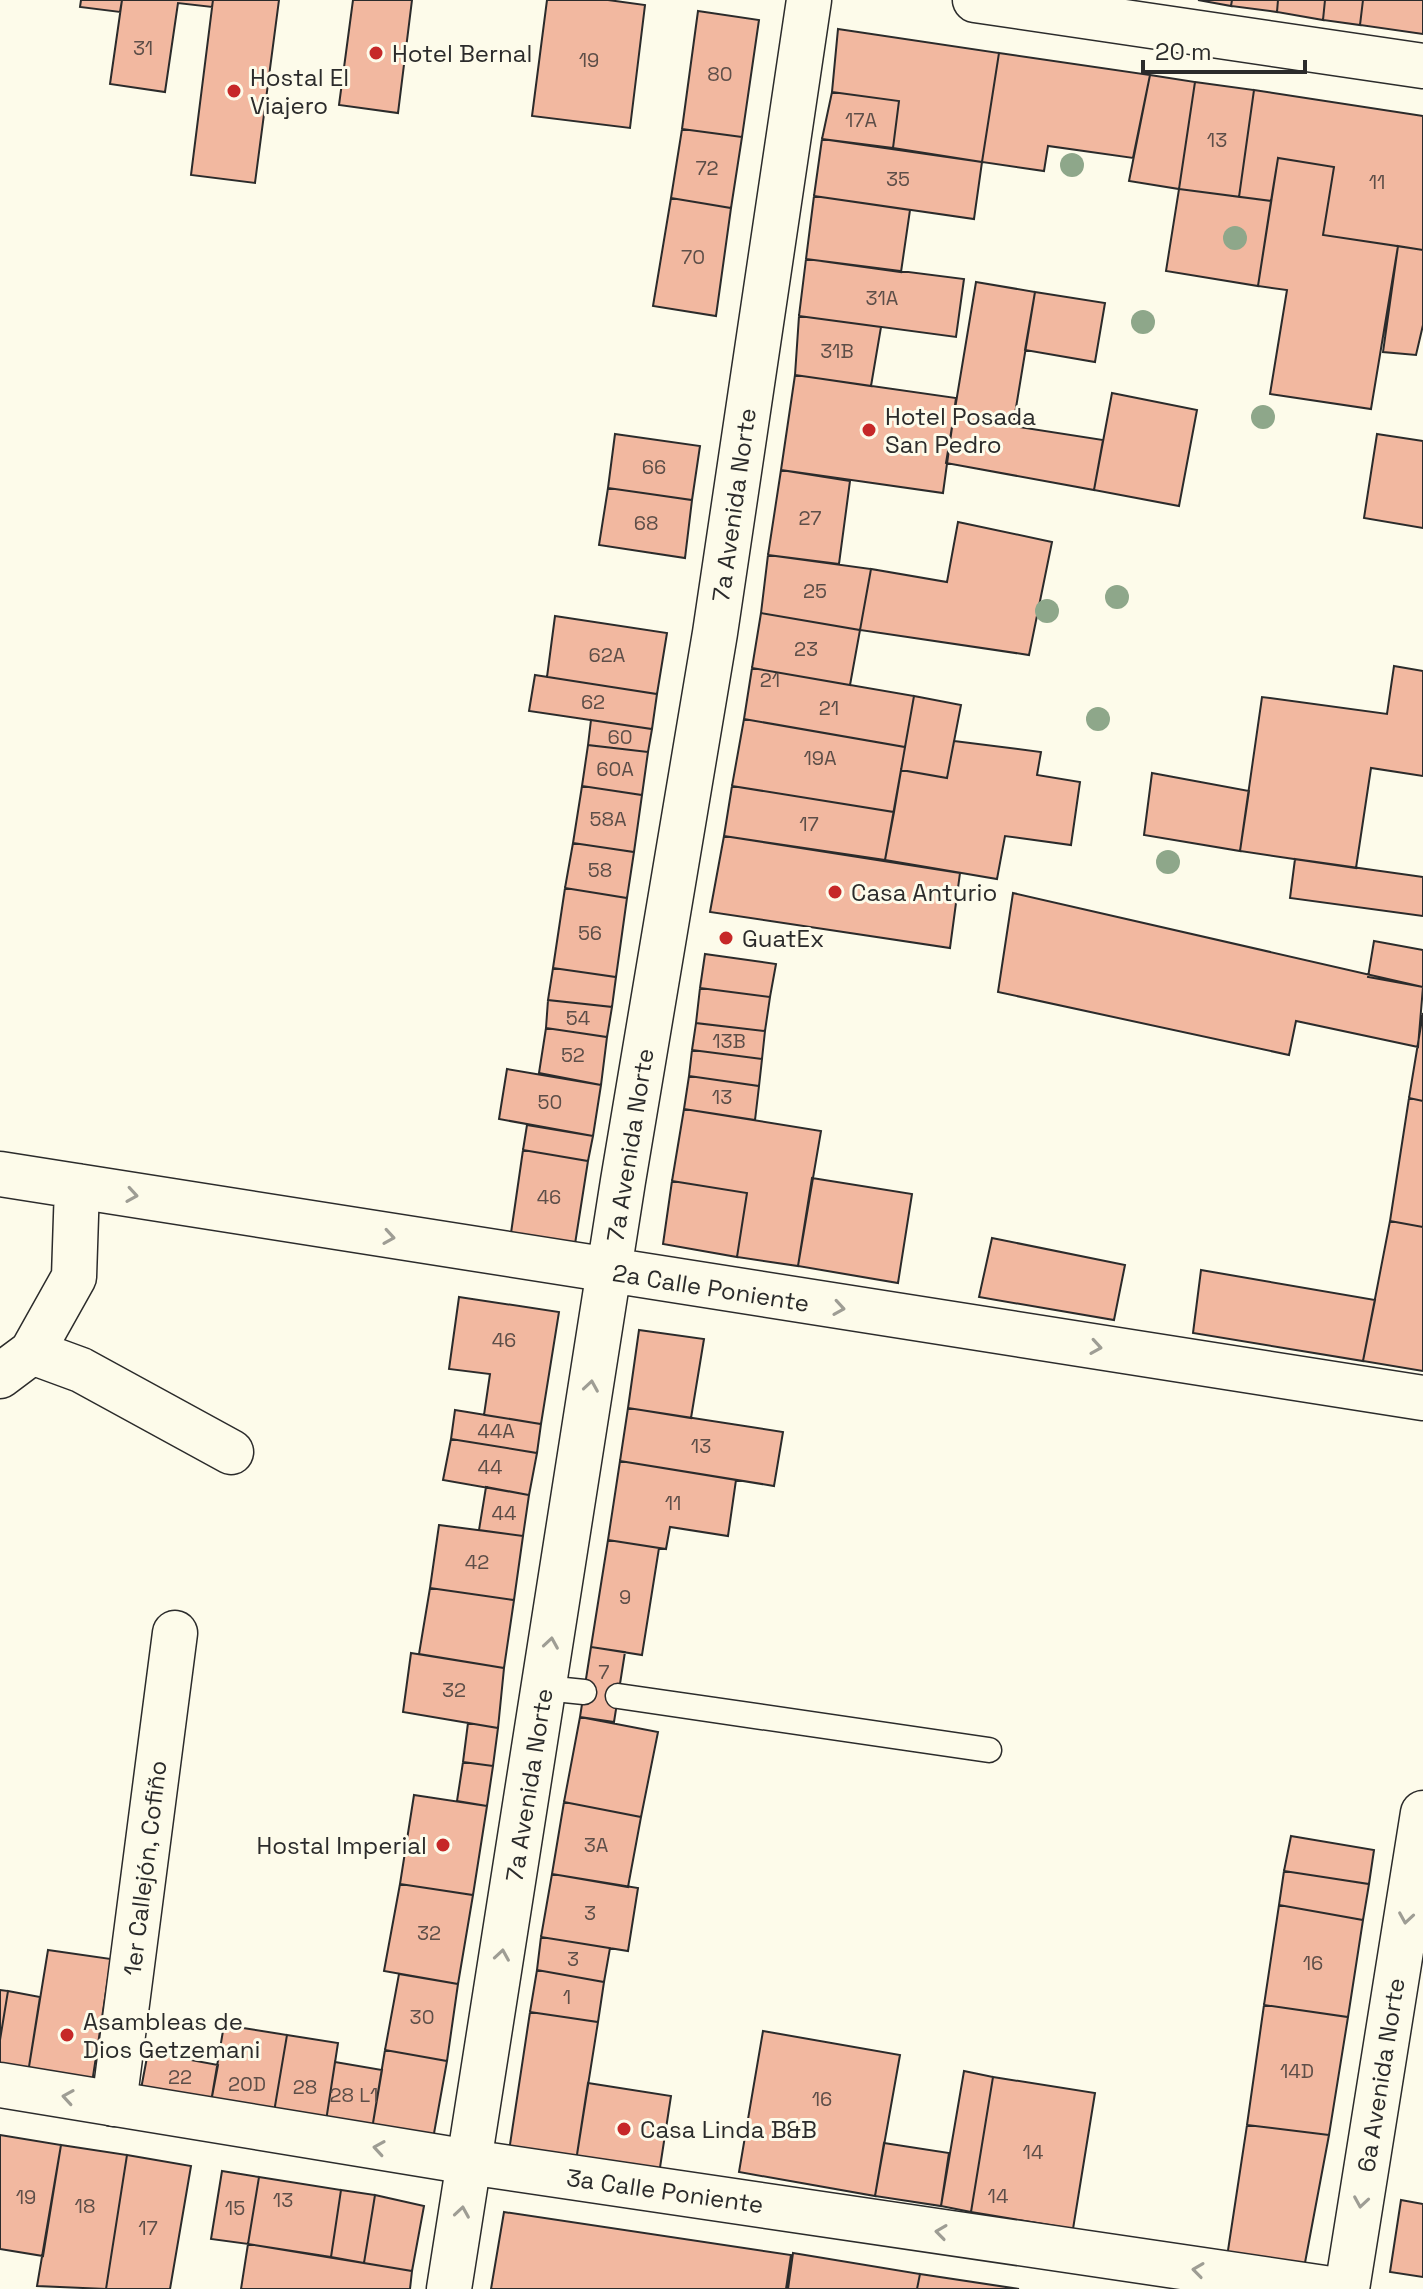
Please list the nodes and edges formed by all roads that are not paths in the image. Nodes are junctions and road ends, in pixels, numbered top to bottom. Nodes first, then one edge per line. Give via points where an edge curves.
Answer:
1 (809, 0) edge
2 (975, 0) edge
3 (1423, 66) edge
4 (0, 1174) edge
5 (77, 1186) junction
6 (609, 1272) junction
7 (16, 1364) edge
8 (1423, 1398) edge
9 (231, 1452) dead end
10 (175, 1633) dead end
11 (618, 1696) dead end
12 (989, 1750) dead end
13 (1423, 1813) edge
14 (0, 2085) edge
15 (114, 2104) junction
16 (469, 2162) junction
17 (449, 2289) edge
18 (1331, 2289) edge
19 (1347, 2289) edge

1 - 6 street, 7a Avenida Norte via 715,633
2 - 3 street
4 - 5 street, 2a Calle Poniente
5 -> 6 street, 2a Calle Poniente
5 - 7 street via 74,1277
6 -> 8 street, 2a Calle Poniente
16 -> 6 street, 7a Avenida Norte via 564,1690
7 - 9 street via 81,1370
10 - 15 street, 1er Callejón, Cofiño
11 - 12 lane
13 -> 19 street, 6a Avenida Norte
15 -> 14 street, 3a Calle Poniente
16 -> 15 street, 3a Calle Poniente
17 -> 16 street, 7a Avenida Norte
18 -> 16 street, 3a Calle Poniente

